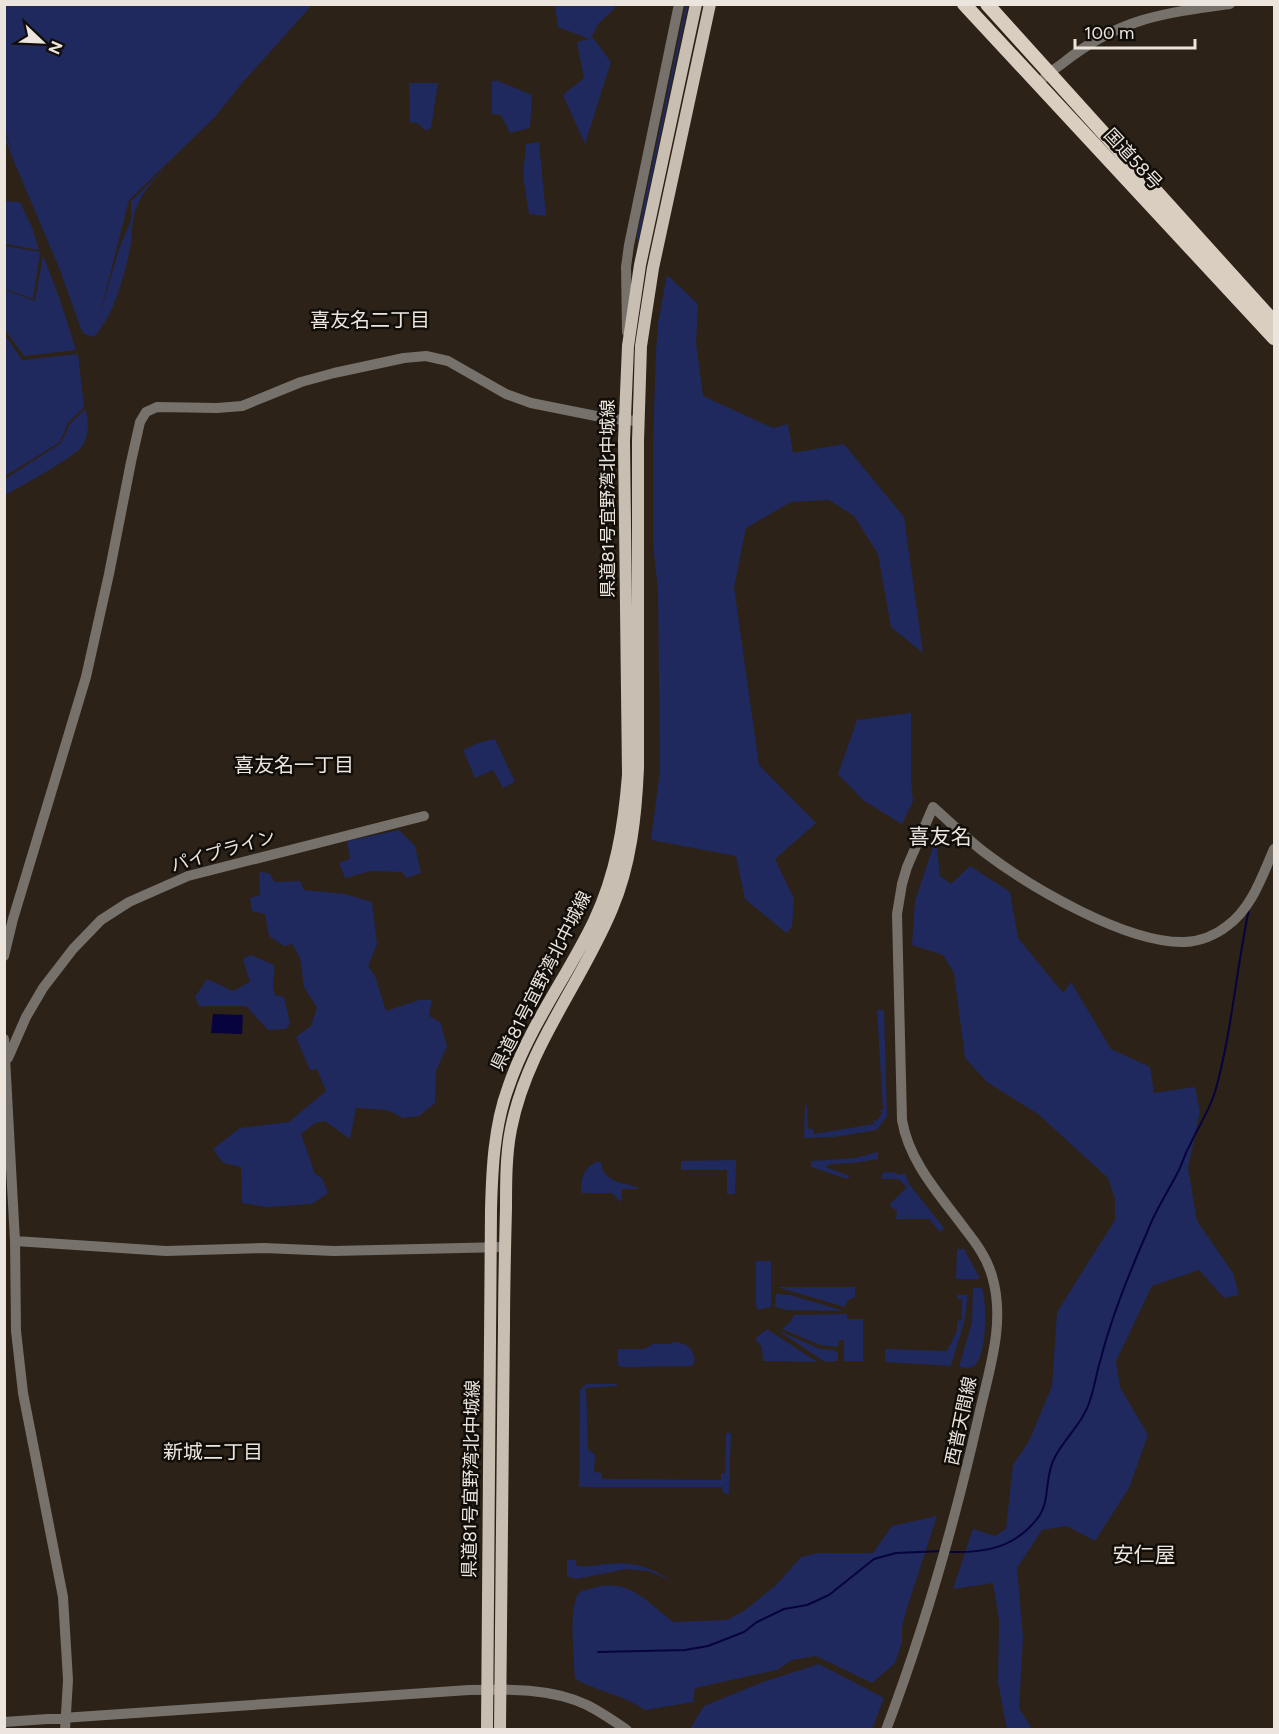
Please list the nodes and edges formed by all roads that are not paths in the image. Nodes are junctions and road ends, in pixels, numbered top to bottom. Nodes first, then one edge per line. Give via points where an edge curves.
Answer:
1 (679, 4) edge
2 (696, 4) edge
3 (710, 4) edge
4 (964, 4) edge
5 (987, 4) edge
6 (1230, 4) edge
7 (1050, 72) junction
8 (1038, 83) junction
9 (629, 245) junction
10 (639, 265) junction
11 (653, 268) junction
12 (1275, 322) edge
13 (1275, 338) edge
14 (628, 346) junction
15 (632, 421) junction
16 (424, 816) dead end
17 (1275, 849) edge
18 (4, 956) edge
19 (4, 1039) edge
20 (6, 1063) edge
21 (15, 1241) junction
22 (491, 1246) junction
23 (505, 1246) junction
24 (488, 1689) junction
25 (501, 1689) junction
26 (4, 1722) edge
27 (66, 1724) edge
28 (487, 1730) edge
29 (501, 1730) edge
30 (627, 1730) edge
31 (886, 1730) edge

1 - 9 street
2 - 10 main road, 県道81号宜野湾北中城線
3 - 11 main road, 県道81号宜野湾北中城線
4 - 8 highway, 国道58号
5 - 7 highway, 国道58号
6 - 7 street via 1161,14 1127,24 1094,40
7 - 8 street
7 - 12 highway, 国道58号
8 - 13 highway, 国道58号
9 - 10 street via 631,257
9 - 14 street via 625,305
10 - 11 street
10 - 14 main road, 県道81号宜野湾北中城線
11 - 15 main road, 県道81号宜野湾北中城線
14 - 15 main road, 県道81号宜野湾北中城線
15 - 18 street via 531,403 506,394 448,361 426,356 334,373 242,406 157,407 146,412 130,462 86,676
15 - 22 main road, 県道81号宜野湾北中城線 via 625,582 626,810 609,884 593,922 537,1023 507,1089 493,1171
15 - 23 main road, 県道81号宜野湾北中城線 via 638,768 632,837 613,907 538,1046 518,1099 510,1132
16 - 20 street, パイプライン via 189,876 129,902 101,920 43,988
17 - 31 street, 西普天間線 via 1237,918 1215,934 1178,942 1116,927 1080,911 1000,863 933,807 907,867 897,914 904,1134 924,1173 982,1252 997,1301 997,1326 955,1520
19 - 20 street
20 - 21 street
21 - 22 street via 166,1251
21 - 27 street via 21,1377 63,1597 68,1680
22 - 23 street
22 - 24 main road, 県道81号宜野湾北中城線
23 - 25 main road, 県道81号宜野湾北中城線
24 - 25 street
24 - 27 street
24 - 28 main road, 県道81号宜野湾北中城線
25 - 29 main road, 県道81号宜野湾北中城線
25 - 30 street via 576,1701
26 - 27 street

